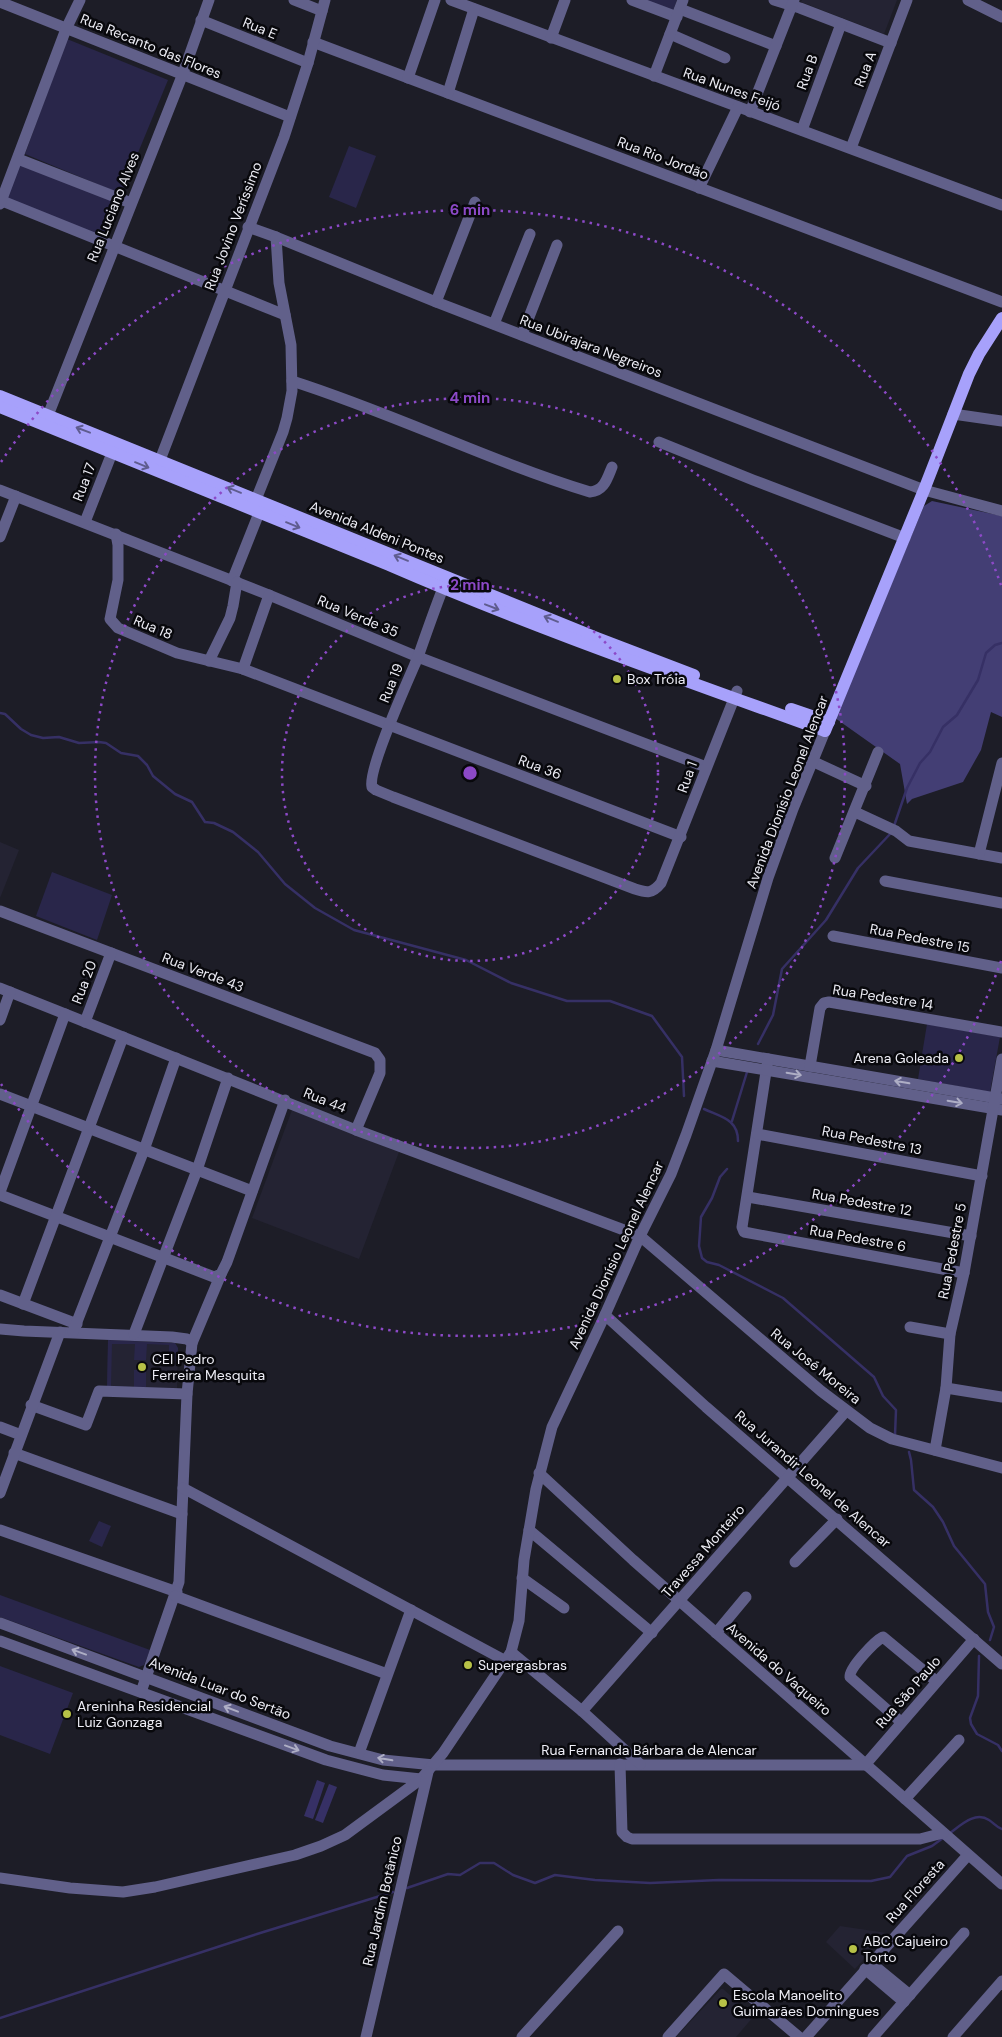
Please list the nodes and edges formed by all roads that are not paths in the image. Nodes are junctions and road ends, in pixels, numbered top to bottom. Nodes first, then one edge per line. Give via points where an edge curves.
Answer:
1 (80, 0) edge
2 (209, 0) edge
3 (294, 0) edge
4 (435, 0) edge
5 (453, 0) edge
6 (565, 0) edge
7 (635, 0) edge
8 (774, 0) edge
9 (907, 0) edge
10 (968, 0) edge
11 (0, 2) edge
12 (793, 3) edge
13 (324, 5) edge
14 (474, 9) junction
15 (680, 9) edge
16 (1002, 16) edge
17 (201, 20) junction
18 (841, 24) junction
19 (66, 29) junction
20 (670, 34) junction
21 (551, 38) junction
22 (313, 42) junction
23 (890, 43) junction
24 (776, 46) junction
25 (725, 58) dead end
26 (308, 63) junction
27 (182, 76) junction
28 (654, 76) junction
29 (408, 78) junction
30 (448, 93) junction
31 (738, 108) junction
32 (750, 112) junction
33 (290, 117) junction
34 (802, 130) junction
35 (850, 148) junction
36 (18, 158) junction
37 (699, 188) junction
38 (0, 202) edge
39 (476, 202) dead end
40 (131, 203) junction
41 (1002, 205) edge
42 (248, 227) junction
43 (530, 234) dead end
44 (276, 237) junction
45 (557, 245) dead end
46 (114, 246) junction
47 (224, 292) junction
48 (436, 302) junction
49 (1002, 302) edge
50 (285, 314) junction
51 (1001, 321) edge
52 (494, 324) junction
53 (522, 335) junction
54 (292, 381) junction
55 (0, 396) edge
56 (0, 407) edge
57 (953, 414) junction
58 (46, 421) junction
59 (1002, 421) edge
60 (659, 442) dead end
61 (112, 453) junction
62 (160, 460) junction
63 (612, 467) dead end
64 (0, 490) edge
65 (924, 490) junction
66 (16, 496) junction
67 (258, 505) junction
68 (1002, 511) edge
69 (85, 522) junction
70 (116, 534) junction
71 (0, 537) edge
72 (905, 538) junction
73 (234, 582) junction
74 (443, 588) junction
75 (269, 595) junction
76 (418, 657) junction
77 (210, 661) junction
78 (244, 669) junction
79 (736, 694) junction
80 (389, 726) junction
81 (827, 726) junction
82 (878, 752) dead end
83 (814, 762) junction
84 (1002, 763) edge
85 (706, 767) junction
86 (866, 786) junction
87 (855, 812) junction
88 (681, 837) junction
89 (980, 854) junction
90 (835, 858) dead end
91 (1002, 858) edge
92 (666, 874) joint
93 (884, 881) dead end
94 (1002, 903) edge
95 (0, 910) edge
96 (833, 936) dead end
97 (111, 953) junction
98 (1002, 968) edge
99 (5, 990) edge
100 (65, 1014) junction
101 (0, 1020) edge
102 (85, 1022) junction
103 (1002, 1032) edge
104 (123, 1037) junction
105 (714, 1055) junction
106 (176, 1058) junction
107 (1002, 1060) edge
108 (768, 1064) junction
109 (810, 1066) junction
110 (228, 1078) junction
111 (0, 1094) edge
112 (285, 1100) junction
113 (998, 1104) edge
114 (32, 1106) junction
115 (89, 1128) junction
116 (356, 1130) junction
117 (757, 1134) junction
118 (144, 1150) junction
119 (197, 1170) junction
120 (982, 1176) junction
121 (252, 1191) junction
122 (0, 1194) edge
123 (748, 1197) junction
124 (56, 1217) junction
125 (640, 1236) junction
126 (971, 1236) junction
127 (110, 1237) junction
128 (163, 1258) junction
129 (964, 1273) junction
130 (220, 1274) junction
131 (0, 1295) edge
132 (23, 1304) junction
133 (605, 1315) junction
134 (910, 1327) dead end
135 (75, 1328) junction
136 (0, 1329) edge
137 (60, 1332) junction
138 (134, 1334) junction
139 (950, 1334) junction
140 (192, 1343) junction
141 (946, 1388) junction
142 (187, 1394) junction
143 (1002, 1397) edge
144 (31, 1405) junction
145 (846, 1410) junction
146 (0, 1427) edge
147 (20, 1435) junction
148 (935, 1450) junction
149 (14, 1453) junction
150 (1002, 1468) edge
151 (539, 1473) junction
152 (788, 1477) junction
153 (183, 1488) junction
154 (0, 1493) edge
155 (182, 1514) junction
156 (837, 1519) junction
157 (0, 1530) edge
158 (529, 1530) junction
159 (796, 1562) dead end
160 (522, 1578) junction
161 (176, 1594) junction
162 (746, 1597) dead end
163 (679, 1600) junction
164 (564, 1608) dead end
165 (411, 1610) junction
166 (0, 1623) edge
167 (652, 1633) junction
168 (716, 1633) junction
169 (974, 1639) junction
170 (0, 1641) edge
171 (508, 1656) junction
172 (1002, 1664) edge
173 (387, 1674) junction
174 (146, 1677) junction
175 (936, 1681) junction
176 (141, 1692) junction
177 (582, 1711) junction
178 (901, 1722) junction
179 (959, 1740) dead end
180 (359, 1753) junction
181 (620, 1764) junction
182 (640, 1764) junction
183 (865, 1764) junction
184 (427, 1772) junction
185 (905, 1799) junction
186 (946, 1835) junction
187 (968, 1855) junction
188 (0, 1878) edge
189 (1002, 1884) edge
190 (618, 1931) dead end
191 (964, 1933) dead end
192 (868, 1966) junction
193 (1002, 1982) edge
194 (907, 1999) junction
195 (366, 2037) edge
196 (522, 2037) edge
197 (668, 2037) edge
198 (799, 2037) edge
199 (806, 2037) edge
200 (873, 2037) edge
201 (953, 2037) edge

1 - 19 street
2 - 17 street, Rua Luciano Alves
3 - 13 street
4 - 29 street
5 - 14 street, Rua Nunes Feijó
6 - 21 street
7 - 15 street
8 - 12 street
9 - 23 street, Rua A
10 - 16 street
11 - 19 street, Rua Recanto das Flores
12 - 18 street
12 - 24 street
13 - 22 street, Rua Jovino Veríssimo
14 - 21 street, Rua Nunes Feijó
14 - 30 street
15 - 20 street
15 - 24 street
17 - 26 street, Rua E
17 - 27 street, Rua Luciano Alves
18 - 23 street
18 - 34 street, Rua B
19 - 27 street, Rua Recanto das Flores
19 - 36 street
20 - 25 street
20 - 28 street
21 - 28 street, Rua Nunes Feijó
22 - 26 street, Rua Jovino Veríssimo
22 - 29 street, Rua Rio Jordão
23 - 35 street, Rua A
24 - 32 street
26 - 33 street, Rua Jovino Veríssimo
27 - 33 street, Rua Recanto das Flores
27 - 40 street, Rua Luciano Alves
28 - 31 street, Rua Nunes Feijó
29 - 30 street, Rua Rio Jordão
30 - 37 street, Rua Rio Jordão
31 - 32 street, Rua Nunes Feijó
31 - 37 street
32 - 34 street, Rua Nunes Feijó
33 - 42 street, Rua Jovino Veríssimo
34 - 35 street, Rua Nunes Feijó
35 - 41 street, Rua Nunes Feijó
36 - 38 street
36 - 40 street
37 - 49 street, Rua Rio Jordão
38 - 46 street
39 - 48 street
40 - 46 street, Rua Luciano Alves
42 - 44 street, Rua Ubirajara Negreiros
42 - 47 street, Rua Jovino Veríssimo
43 - 52 street
44 - 48 street, Rua Ubirajara Negreiros
44 - 50 street via 276,262
45 - 53 street
46 - 47 street
46 - 58 street, Rua Luciano Alves
47 - 50 street
47 - 62 street, Rua Jovino Veríssimo
48 - 52 street, Rua Ubirajara Negreiros
50 - 54 street via 291,345
51 - 57 main road, Avenida Dionísio Leonel Alencar via 973,365
52 - 53 street, Rua Ubirajara Negreiros
53 - 65 street, Rua Ubirajara Negreiros
54 - 63 street via 590,492 604,486
54 - 67 street via 287,418
55 - 58 main road, Avenida Aldeni Pontes
56 - 58 main road, Avenida Aldeni Pontes
57 - 59 street
57 - 65 main road, Avenida Dionísio Leonel Alencar
58 - 61 main road, Avenida Aldeni Pontes
62 -> 58 main road, Avenida Aldeni Pontes
60 - 72 street
61 -> 67 main road, Avenida Aldeni Pontes
61 - 69 street, Rua 17
67 -> 62 main road, Avenida Aldeni Pontes
64 - 66 street, Rua Verde 35
65 - 68 street, Rua Ubirajara Negreiros
65 - 72 main road, Avenida Dionísio Leonel Alencar
66 - 69 street, Rua Verde 35
66 - 71 street
67 - 73 street
67 -> 74 main road, Avenida Aldeni Pontes
79 -> 67 main road, Avenida Aldeni Pontes
69 - 70 street, Rua Verde 35
70 - 73 street, Rua Verde 35
70 - 77 street, Rua 18 via 118,580 110,615 112,623 177,653
72 - 81 main road, Avenida Dionísio Leonel Alencar
73 - 75 street, Rua Verde 35
73 - 77 street via 233,606
74 - 76 street, Rua 19
74 -> 79 main road, Avenida Aldeni Pontes via 593,647
75 - 76 street, Rua Verde 35
75 - 78 street
76 - 80 street, Rua 19
76 - 85 street, Rua Verde 35
77 - 78 street, Rua 18
78 - 80 street, Rua 18
79 - 81 main road, Avenida Aldeni Pontes
79 - 85 street, Rua 1
80 - 88 street, Rua 36
80 - 92 street, Rua 19 via 371,777 372,787 376,790 648,893 657,888
81 - 83 street, Avenida Dionísio Leonel Alencar
82 - 86 street
83 - 86 street
83 - 105 street, Avenida Dionísio Leonel Alencar via 768,878
84 - 89 street
85 - 88 street, Rua 1
86 - 87 street
87 - 89 street via 909,841
87 - 90 street
88 - 92 street, Rua 1
89 - 91 street
93 - 94 street
95 - 97 street, Rua Verde 43
96 - 98 street, Rua Pedestre 15
97 - 102 street, Rua 20
97 - 116 street, Rua Verde 43 via 377,1055 380,1073
99 - 100 street, Rua 44
99 - 101 street
100 - 102 street, Rua 44
100 - 114 street
102 - 104 street, Rua 44
103 - 109 street, Rua Pedestre 14 via 829,1002 820,1008
104 - 106 street, Rua 44
104 - 115 street
105 - 108 street
105 - 125 street, Avenida Dionísio Leonel Alencar via 674,1166
106 - 110 street, Rua 44
106 - 118 street
107 - 113 street, Rua Pedestre 5
108 - 109 street
108 -> 113 street
108 - 117 street
113 -> 109 street
110 - 112 street, Rua 44
110 - 119 street
111 - 114 street
112 - 116 street, Rua 44
112 - 121 street
113 - 120 street, Rua Pedestre 5
114 - 115 street
114 - 122 street
115 - 118 street
115 - 124 street
116 - 125 street, Rua 44
117 - 120 street, Rua Pedestre 13
117 - 123 street
118 - 119 street
118 - 127 street
119 - 121 street
119 - 128 street
120 - 126 street, Rua Pedestre 5
121 - 130 street
122 - 124 street
123 - 126 street, Rua Pedestre 12
123 - 129 street, Rua Pedestre 6 via 742,1227 746,1233
124 - 127 street
124 - 132 street
125 - 133 street, Avenida Dionísio Leonel Alencar
125 - 145 street, Rua José Moreira via 785,1362
126 - 129 street, Rua Pedestre 5
127 - 128 street
127 - 135 street
128 - 130 street via 214,1276
128 - 138 street
129 - 139 street, Rua Pedestre 5
130 - 140 street
131 - 132 street
132 - 135 street
133 - 151 street, Avenida Dionísio Leonel Alencar via 552,1427
133 - 152 street, Rua Jurandir Leonel de Alencar
134 - 139 street
135 - 137 street
135 - 138 street
136 - 137 street
137 - 144 street
138 - 140 street via 183,1338
139 - 141 street, Rua Pedestre 5
140 - 142 street
141 - 143 street
141 - 148 street, Rua Pedestre 5
142 - 144 street via 99,1391 86,1424
142 - 153 street
144 - 147 street
145 - 148 street, Rua José Moreira via 878,1433
145 - 152 street, Travessa Monteiro
146 - 147 street
147 - 149 street
148 - 150 street, Rua José Moreira
149 - 154 street
149 - 155 street
151 - 158 street, Avenida Dionísio Leonel Alencar
151 - 163 street, Avenida do Vaqueiro
152 - 156 street, Rua Jurandir Leonel de Alencar
152 - 163 street, Travessa Monteiro
153 - 155 street
153 - 165 street
155 - 161 street
156 - 159 street
156 - 169 street, Rua Jurandir Leonel de Alencar
157 - 161 street
158 - 160 street, Avenida Dionísio Leonel Alencar
158 - 167 street
160 - 164 street
160 - 171 street, Avenida Dionísio Leonel Alencar via 519,1621
161 - 173 street
161 - 174 street
162 - 168 street
163 - 167 street, Travessa Monteiro
163 - 168 street, Avenida do Vaqueiro
165 - 171 street
165 - 173 street
174 -> 166 street, Avenida Luar do Sertão
167 - 177 street, Travessa Monteiro
168 - 183 street, Avenida do Vaqueiro
169 - 172 street, Rua Jurandir Leonel de Alencar
169 - 175 street, Rua São Paulo
170 - 176 street
171 - 177 street
171 - 184 street, Avenida Dionísio Leonel Alencar
173 - 180 street
174 - 176 street
180 -> 174 street, Avenida Luar do Sertão via 330,1746
175 - 178 street, Rua São Paulo
175 - 178 street via 884,1637 850,1671 850,1677
176 -> 184 street via 326,1760 383,1775
177 - 182 street
178 - 183 street, Rua São Paulo
179 - 185 street
184 -> 180 street, Avenida Luar do Sertão
181 - 182 street, Rua Fernanda Bárbara de Alencar
181 - 184 street, Rua Fernanda Bárbara de Alencar
181 - 186 street via 622,1832 632,1839 920,1840
182 - 183 street, Rua Fernanda Bárbara de Alencar
183 - 185 street, Avenida do Vaqueiro
184 - 188 street, Avenida Dionísio Leonel Alencar via 344,1834 295,1855 123,1892
184 - 195 street, Rua Jardim Botânico
185 - 186 street, Avenida do Vaqueiro
186 - 187 street, Avenida do Vaqueiro
187 - 189 street, Avenida do Vaqueiro
187 - 192 street, Rua Floresta
190 - 196 street
191 - 194 street
192 - 194 street
192 - 199 street, Rua Floresta
193 - 201 street
194 - 200 street
197 - 198 street via 724,1974

